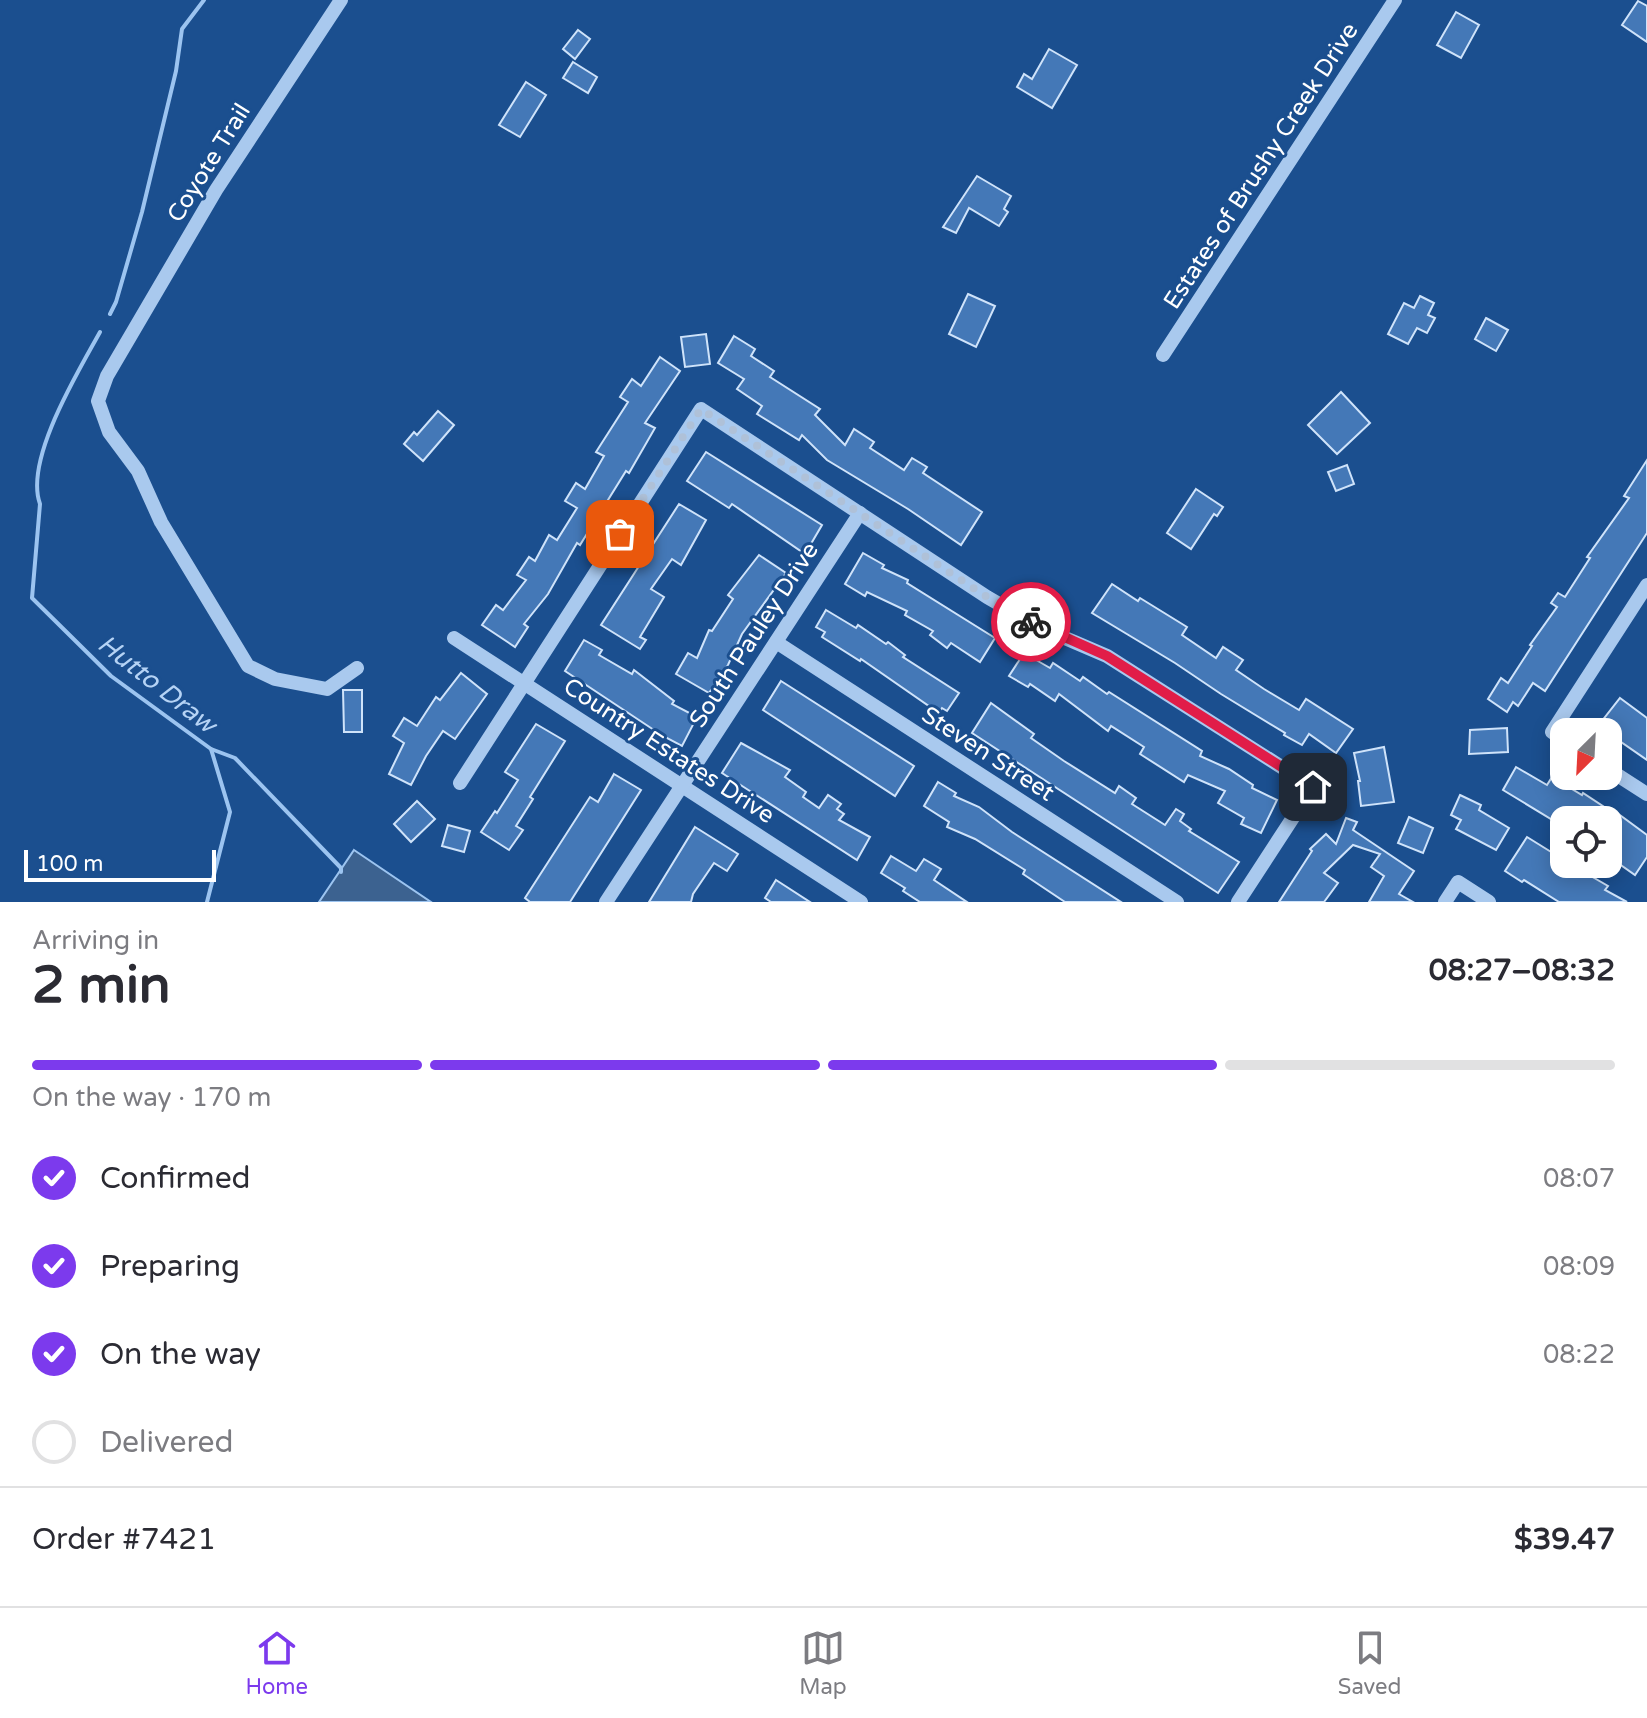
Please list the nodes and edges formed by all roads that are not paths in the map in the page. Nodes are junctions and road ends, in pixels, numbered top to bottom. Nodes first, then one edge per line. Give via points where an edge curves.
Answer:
1 (341, 0) edge
2 (1395, 0) edge
3 (1163, 355) dead end
4 (860, 513) junction
5 (1646, 589) edge
6 (454, 638) dead end
7 (776, 642) junction
8 (357, 668) dead end
9 (524, 683) junction
10 (1569, 718) edge
11 (1622, 778) edge
12 (460, 783) dead end
13 (681, 785) junction
14 (1647, 794) edge
15 (839, 896) edge
16 (606, 902) edge
17 (861, 902) edge
18 (1177, 902) edge
19 (1238, 902) edge
20 (1445, 902) edge
21 (1489, 902) edge

1 - 8 street, Coyote Trail via 216,190 107,376 98,401 109,432 138,471 161,522 248,666 275,679 327,689
2 - 3 street, Estates of Brushy Creek Drive
4 - 7 street, South Pauley Drive
4 - 9 street via 701,409
4 - 19 street via 1014,614 1107,656 1313,787
5 - 10 street
6 - 9 street, Country Estates Drive
7 - 13 street, South Pauley Drive
7 - 18 street, Steven Street
9 - 12 street
9 - 13 street, Country Estates Drive
11 - 14 street
13 - 15 street, Country Estates Drive
13 - 16 street, South Pauley Drive
15 - 17 street, Country Estates Drive
20 - 21 street via 1458,882

